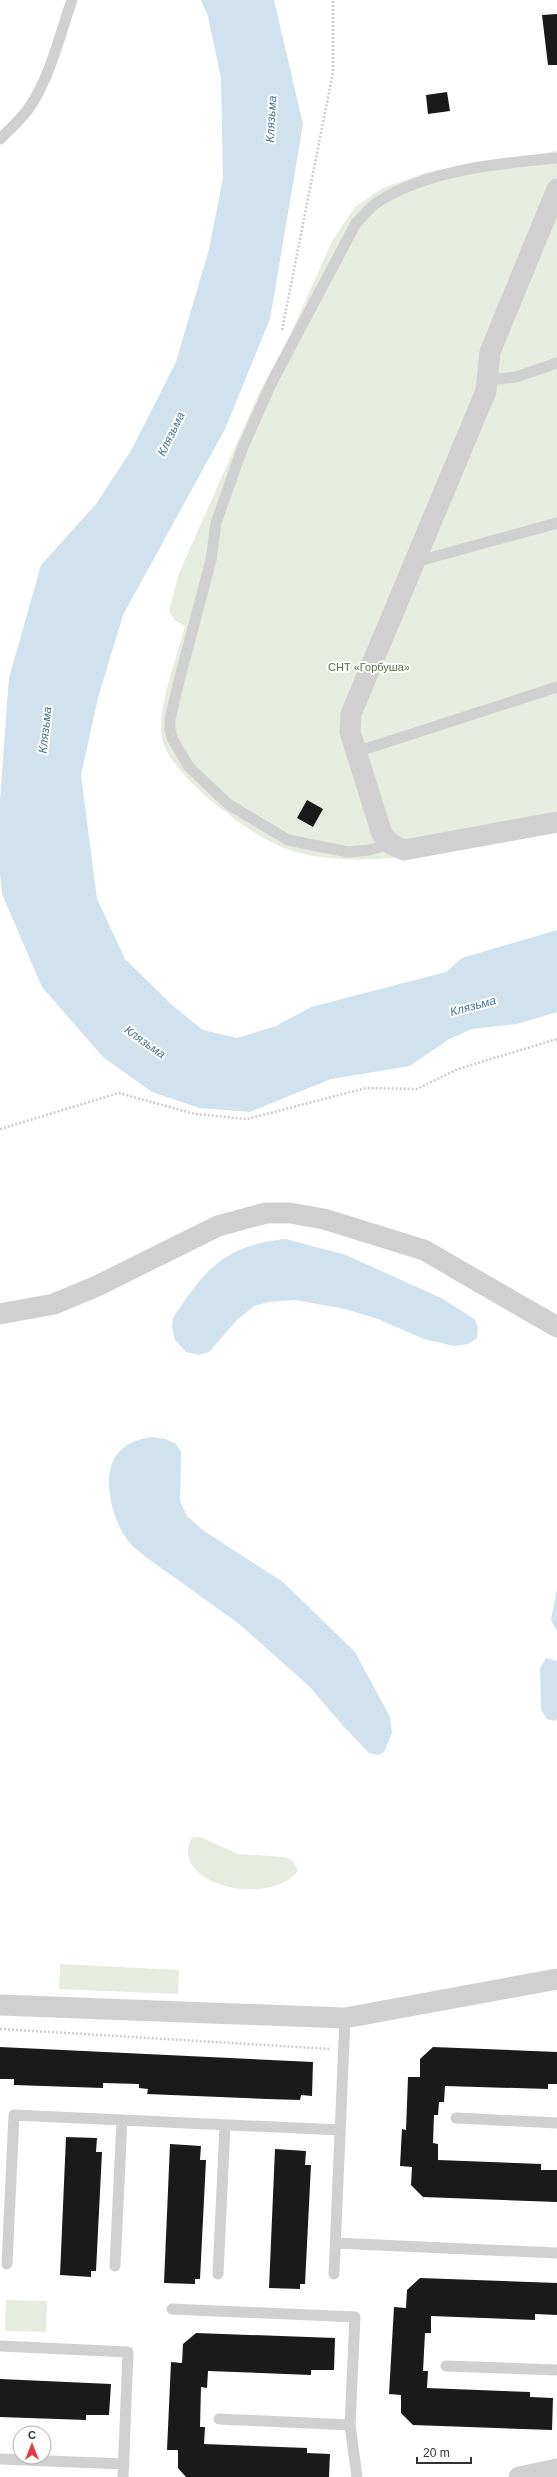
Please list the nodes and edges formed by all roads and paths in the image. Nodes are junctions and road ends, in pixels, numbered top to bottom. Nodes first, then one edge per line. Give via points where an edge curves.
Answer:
1 (72, 0) edge
2 (333, 0) edge
3 (0, 139) edge
4 (557, 158) edge
5 (557, 189) edge
6 (281, 336) dead end
7 (557, 363) edge
8 (488, 380) junction
9 (557, 523) edge
10 (415, 562) junction
11 (557, 687) edge
12 (356, 752) junction
13 (557, 822) edge
14 (391, 844) junction
15 (557, 1039) edge
16 (0, 1129) edge
17 (0, 1314) edge
18 (557, 1327) edge
19 (557, 1979) edge
20 (0, 2005) edge
21 (345, 2018) junction
22 (0, 2029) edge
23 (344, 2050) junction
24 (456, 2118) dead end
25 (122, 2120) junction
26 (557, 2123) edge
27 (225, 2125) junction
28 (340, 2130) junction
29 (335, 2243) junction
30 (557, 2253) edge
31 (8, 2264) dead end
32 (115, 2266) dead end
33 (218, 2274) dead end
34 (334, 2274) dead end
35 (172, 2309) dead end
36 (0, 2346) edge
37 (446, 2366) dead end
38 (557, 2370) edge
39 (219, 2419) dead end
40 (350, 2425) junction
41 (0, 2459) edge
42 (124, 2464) junction
43 (557, 2469) edge
44 (123, 2477) edge
45 (357, 2477) edge
46 (519, 2477) edge

1 - 3 lane via 45,77 32,105
2 - 6 path via 334,72
4 - 14 lane via 451,173 404,188 376,203 356,223 272,382 242,449 216,523 201,603 170,719 173,740 189,767 228,804 288,840 348,852
5 - 8 street via 490,352
7 - 8 lane via 516,376
8 - 10 street via 486,391
9 - 10 lane
10 - 12 street via 351,714 350,732
11 - 12 lane
12 - 14 street via 382,834
13 - 14 street via 404,850
15 - 16 path via 458,1069 417,1089 366,1088 247,1119 195,1114 119,1093
17 - 18 street via 54,1304 97,1286 218,1226 266,1214 290,1214 324,1219 424,1250
19 - 21 street
20 - 21 street
21 - 23 lane
22 - 23 path
23 - 28 lane
24 - 26 lane
25 - 27 lane
25 - 31 lane via 14,2115
25 - 32 lane
27 - 28 lane
27 - 33 lane
28 - 29 lane
29 - 30 lane
29 - 34 lane
35 - 40 lane via 355,2317
36 - 42 lane via 128,2352
37 - 38 lane
39 - 40 lane
40 - 45 lane
41 - 42 lane
42 - 44 lane
43 - 46 street

